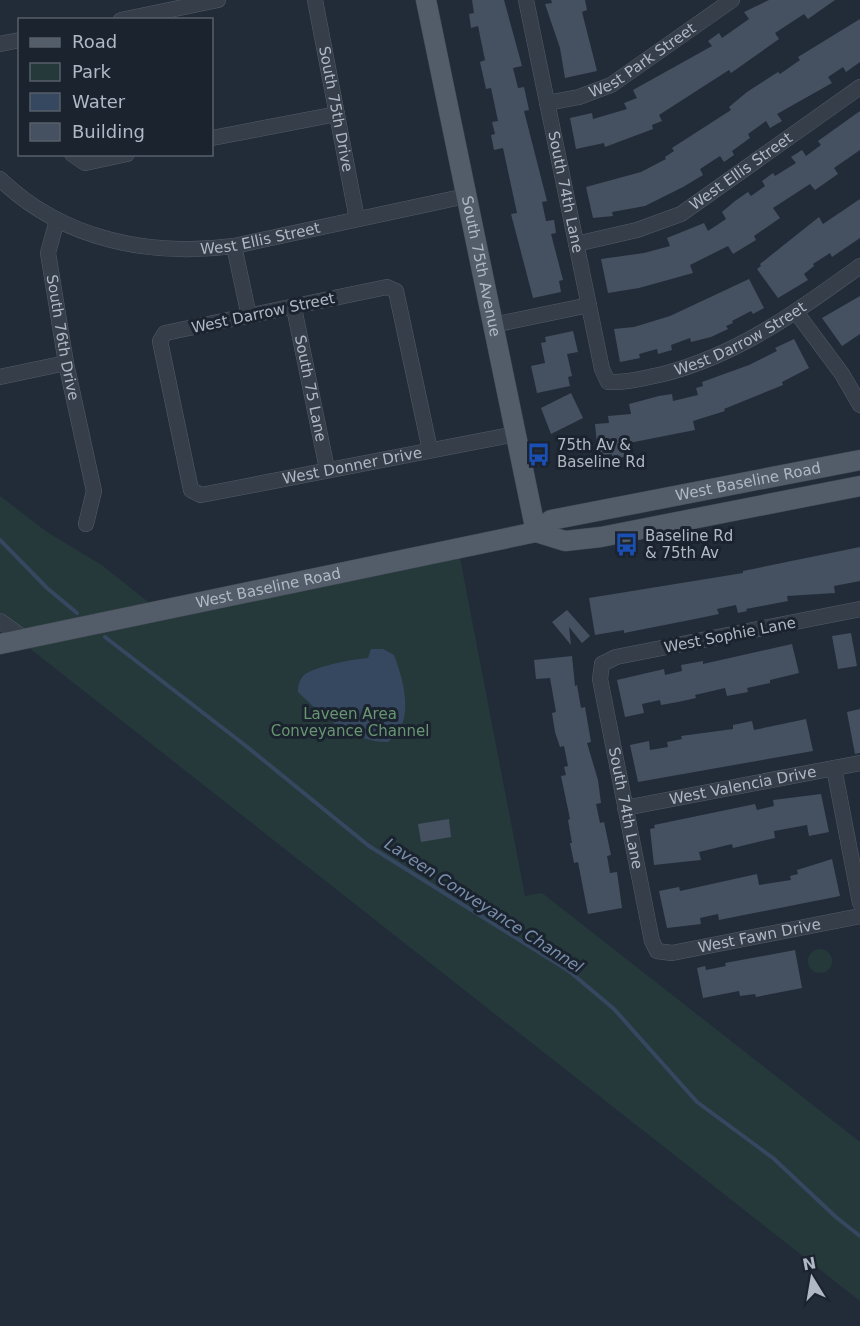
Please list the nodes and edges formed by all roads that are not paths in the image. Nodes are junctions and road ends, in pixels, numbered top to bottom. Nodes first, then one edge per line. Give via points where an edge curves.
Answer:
1 (218, 0) edge
2 (315, 0) edge
3 (426, 0) edge
4 (526, 0) edge
5 (732, 0) edge
6 (131, 18) edge
7 (18, 40) edge
8 (0, 44) edge
9 (860, 87) edge
10 (547, 103) junction
11 (337, 114) junction
12 (213, 138) edge
13 (107, 156) edge
14 (78, 159) edge
15 (0, 179) edge
16 (466, 196) junction
17 (357, 219) junction
18 (57, 220) junction
19 (576, 244) junction
20 (234, 246) junction
21 (860, 266) edge
22 (589, 305) junction
23 (294, 308) junction
24 (796, 312) junction
25 (249, 316) junction
26 (493, 325) junction
27 (66, 363) junction
28 (0, 377) edge
29 (608, 382) joint
30 (860, 405) edge
31 (516, 434) junction
32 (430, 450) junction
33 (860, 460) edge
34 (327, 469) junction
35 (860, 486) edge
36 (191, 490) joint
37 (86, 524) dead end
38 (536, 532) junction
39 (860, 609) edge
40 (0, 621) edge
41 (25, 639) junction
42 (0, 644) edge
43 (602, 664) joint
44 (860, 763) edge
45 (834, 768) junction
46 (626, 808) junction
47 (860, 903) edge
48 (860, 916) edge
49 (657, 951) joint

1 - 6 street
2 - 11 street, South 75th Drive
3 - 16 main road, South 75th Avenue
4 - 10 street, South 74th Lane
5 - 10 street, West Park Street via 611,85
7 - 8 street
9 - 19 street, West Ellis Street via 681,213 637,231
10 - 19 street, South 74th Lane
11 - 12 street
11 - 17 street, South 75th Drive
13 - 14 street
15 - 18 street
16 - 17 street, West Ellis Street
16 - 26 main road, South 75th Avenue
17 - 20 street, West Ellis Street
18 - 20 street, West Ellis Street via 91,236 145,247 195,251
18 - 27 street, South 76th Drive via 48,253
19 - 22 street, South 74th Lane
20 - 25 street
21 - 24 street, West Darrow Street
22 - 26 street
22 - 29 street, South 74th Lane
23 - 25 street, West Darrow Street
23 - 32 street, West Darrow Street via 387,287 396,291
23 - 34 street, South 75 Lane
24 - 29 street, West Darrow Street via 707,361 624,383
24 - 30 street
25 - 36 street, West Darrow Street via 165,333 160,341
26 - 31 main road, South 75th Avenue
27 - 28 street
27 - 37 street, South 76th Drive via 94,491
31 - 32 street, West Donner Drive
31 - 38 main road, South 75th Avenue
32 - 34 street, West Donner Drive
33 - 38 main road, West Baseline Road via 551,519
34 - 36 street, West Donner Drive via 201,495
35 - 38 main road, West Baseline Road via 601,537 565,541
38 - 41 main road, West Baseline Road
39 - 43 street, West Sophie Lane via 616,657
40 - 41 street
41 - 42 main road, West Baseline Road
43 - 46 street, South 74th Lane via 600,679
44 - 45 street, West Valencia Drive
45 - 46 street, West Valencia Drive
45 - 47 street
46 - 49 street, South 74th Lane
48 - 49 street, West Fawn Drive via 672,953

